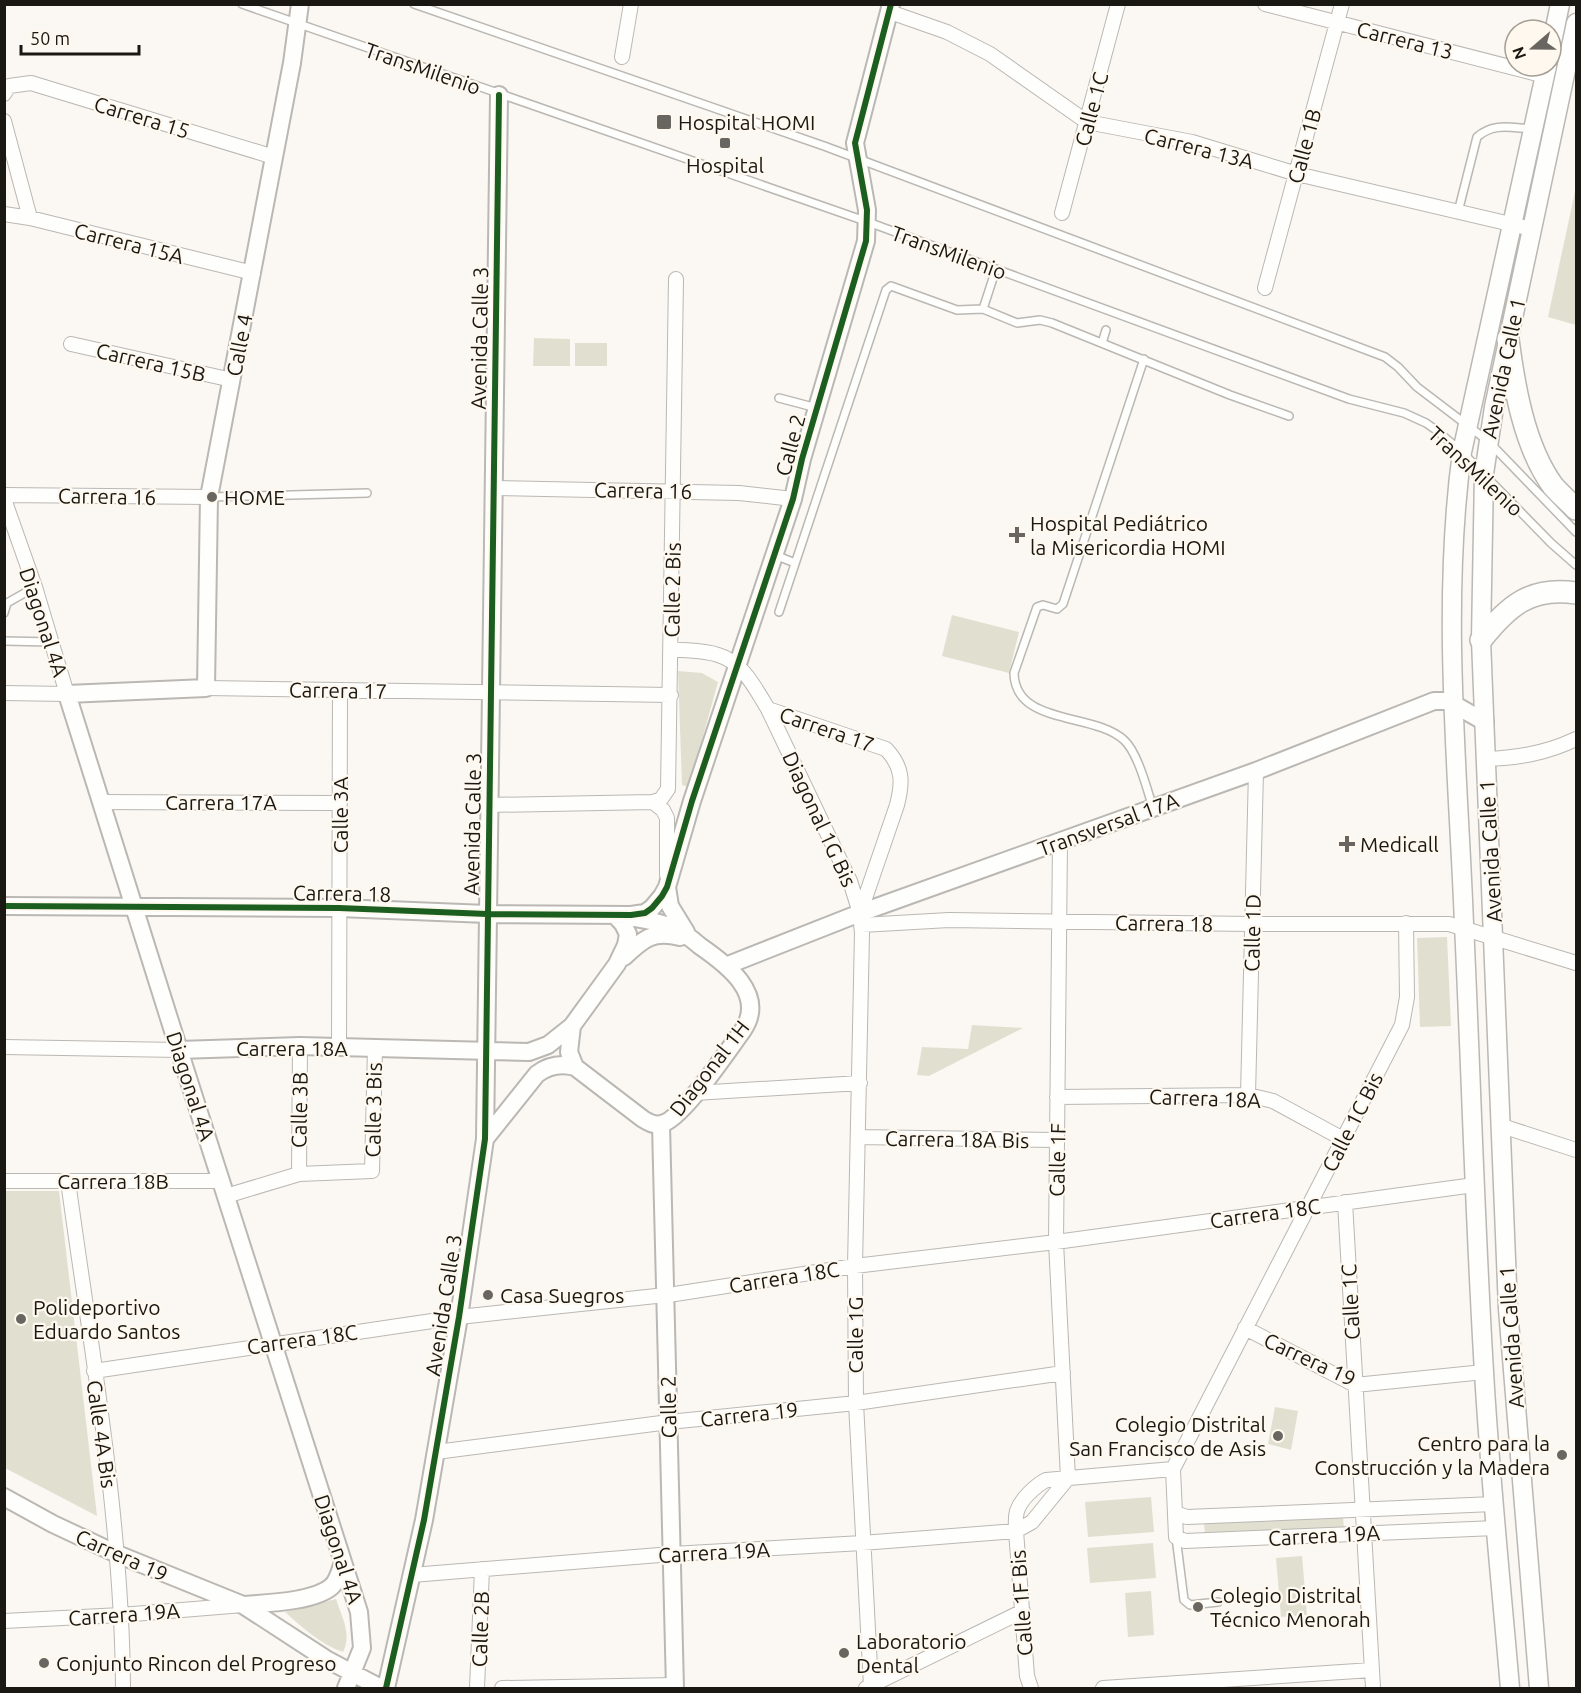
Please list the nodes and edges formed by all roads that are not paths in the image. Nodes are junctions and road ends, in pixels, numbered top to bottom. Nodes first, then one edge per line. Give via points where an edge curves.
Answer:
1 (242, 4) edge
2 (300, 4) edge
3 (414, 4) edge
4 (631, 4) edge
5 (1118, 4) edge
6 (1265, 4) edge
7 (1342, 4) edge
8 (890, 8) edge
9 (1337, 23) junction
10 (1576, 23) edge
11 (297, 25) junction
12 (622, 57) dead end
13 (1503, 61) edge
14 (1544, 78) edge
15 (1559, 78) edge
16 (1564, 81) junction
17 (7, 90) edge
18 (499, 94) junction
19 (4, 121) edge
20 (1087, 122) junction
21 (1533, 129) junction
22 (274, 157) junction
23 (858, 159) junction
24 (1297, 174) junction
25 (1458, 212) junction
26 (1062, 213) dead end
27 (4, 214) edge
28 (30, 218) junction
29 (868, 222) junction
30 (1513, 225) junction
31 (1532, 230) junction
32 (996, 269) junction
33 (253, 273) junction
34 (676, 279) dead end
35 (1265, 288) dead end
36 (983, 309) junction
37 (1106, 330) dead end
38 (1508, 339) junction
39 (1102, 343) junction
40 (71, 344) dead end
41 (1144, 359) junction
42 (231, 380) junction
43 (779, 398) dead end
44 (817, 408) junction
45 (1289, 416) dead end
46 (1469, 425) junction
47 (1488, 441) junction
48 (1462, 452) junction
49 (1484, 474) junction
50 (493, 488) junction
51 (674, 490) junction
52 (367, 494) dead end
53 (4, 497) edge
54 (209, 497) junction
55 (793, 499) junction
56 (1576, 509) edge
57 (1576, 532) edge
58 (4, 548) edge
59 (20, 548) junction
60 (775, 555) junction
61 (795, 563) junction
62 (1576, 565) edge
63 (34, 587) junction
64 (1576, 593) edge
65 (4, 612) edge
66 (779, 612) dead end
67 (4, 640) edge
68 (1481, 640) junction
69 (52, 642) junction
70 (671, 649) junction
71 (738, 666) junction
72 (206, 688) junction
73 (340, 690) junction
74 (4, 693) edge
75 (490, 693) junction
76 (67, 694) junction
77 (671, 695) junction
78 (1454, 704) junction
79 (768, 709) junction
80 (1485, 722) junction
81 (1576, 739) edge
82 (1486, 759) junction
83 (1256, 771) junction
84 (101, 802) junction
85 (653, 802) junction
86 (340, 803) junction
87 (489, 805) junction
88 (1152, 808) junction
89 (1060, 842) junction
90 (667, 887) junction
91 (135, 905) junction
92 (4, 906) edge
93 (339, 908) junction
94 (487, 914) junction
95 (615, 915) junction
96 (861, 919) junction
97 (1059, 921) junction
98 (1406, 923) junction
99 (1252, 924) junction
100 (1464, 927) junction
101 (1494, 937) junction
102 (694, 941) junction
103 (1576, 963) edge
104 (617, 964) junction
105 (728, 965) junction
106 (750, 1008) joint
107 (572, 1026) junction
108 (300, 1046) junction
109 (4, 1047) edge
110 (339, 1047) junction
111 (375, 1048) junction
112 (179, 1050) junction
113 (485, 1050) junction
114 (575, 1066) junction
115 (860, 1083) junction
116 (695, 1093) junction
117 (1248, 1095) junction
118 (1058, 1097) junction
119 (662, 1125) junction
120 (1499, 1125) junction
121 (858, 1137) junction
122 (485, 1139) junction
123 (1343, 1139) junction
124 (1057, 1140) junction
125 (1576, 1150) edge
126 (372, 1171) joint
127 (299, 1174) junction
128 (4, 1181) edge
129 (68, 1181) junction
130 (1474, 1185) junction
131 (224, 1188) junction
132 (1345, 1202) junction
133 (1307, 1208) junction
134 (1056, 1242) junction
135 (855, 1266) junction
136 (666, 1295) junction
137 (459, 1317) junction
138 (1245, 1328) junction
139 (273, 1343) junction
140 (94, 1371) junction
141 (1484, 1372) junction
142 (1063, 1373) junction
143 (1355, 1385) junction
144 (856, 1403) junction
145 (669, 1422) junction
146 (436, 1452) junction
147 (1173, 1469) junction
148 (1068, 1478) junction
149 (4, 1497) edge
150 (1494, 1504) junction
151 (1363, 1509) junction
152 (1175, 1513) junction
153 (1496, 1528) junction
154 (1016, 1531) junction
155 (1364, 1533) junction
156 (1176, 1537) junction
157 (862, 1543) junction
158 (117, 1554) junction
159 (672, 1554) junction
160 (343, 1562) junction
161 (482, 1569) junction
162 (412, 1575) junction
163 (1218, 1602) dead end
164 (243, 1605) junction
165 (1023, 1611) junction
166 (121, 1615) junction
167 (4, 1621) edge
168 (1372, 1670) junction
169 (1029, 1682) edge
170 (349, 1684) edge
171 (675, 1687) edge
172 (868, 1687) edge
173 (123, 1689) edge
174 (381, 1689) edge
175 (386, 1689) edge
176 (477, 1689) edge
177 (502, 1689) edge
178 (1103, 1689) edge
179 (1373, 1689) edge
180 (1510, 1689) edge
181 (1539, 1689) edge

1 - 11 lane, TransMilenio
2 - 11 street, Calle 4
3 - 23 lane, TransMilenio
4 - 12 street
5 - 20 street, Calle 1C
6 - 9 street, Carrera 13
7 - 9 street, Calle 1B
8 - 20 street, Carrera 13A via 990,54
8 - 23 street, Calle 2 via 855,143
9 - 13 street, Carrera 13
9 - 24 street, Calle 1B
10 - 16 main road, Avenida Calle 1
11 - 18 lane, TransMilenio
11 - 22 street, Calle 4
14 - 21 main road, Avenida Calle 1
15 - 16 main road
16 - 31 main road, Avenida Calle 1
17 - 22 street, Carrera 15 via 31,83
18 - 29 lane, TransMilenio
18 - 50 street, Avenida Calle 3
19 - 28 street
20 - 24 street, Carrera 13A via 1192,142
20 - 26 street, Calle 1C
21 - 25 lane via 1496,127 1477,137
21 - 30 main road, Avenida Calle 1
22 - 33 street, Calle 4
23 - 29 street, Calle 2
23 - 46 lane, TransMilenio via 1385,357 1417,387
24 - 25 street, Carrera 13A
24 - 35 street, Calle 1B
25 - 30 street, Carrera 13A
27 - 28 street, Carrera 15A
28 - 33 street, Carrera 15A
29 - 32 lane, TransMilenio
29 - 44 street, Calle 2 via 866,241
30 - 31 street, Carrera 13A
30 - 46 main road, Avenida Calle 1
31 - 38 main road, Avenida Calle 1
32 - 36 lane
32 - 48 lane, TransMilenio via 1349,399 1404,413 1426,423
33 - 42 street, Calle 4
34 - 51 street, Calle 2 Bis
36 - 39 lane via 1017,323 1046,321
36 - 61 lane via 957,310 888,287
37 - 39 lane
38 - 47 main road, Avenida Calle 1
38 - 56 main road via 1515,389 1530,440 1553,486
39 - 41 lane
40 - 42 street, Carrera 15B
41 - 45 lane
41 - 88 lane via 1063,604 1057,609 1037,607 1014,682 1021,698 1032,706 1108,731 1125,741
42 - 54 street, Calle 4
43 - 44 lane
44 - 55 street, Calle 2
46 - 47 lane, TransMilenio
46 - 48 main road, Avenida Calle 1
47 - 49 main road, Avenida Calle 1
47 - 57 lane, TransMilenio
48 - 49 lane, TransMilenio
48 - 78 main road, Avenida Calle 1 via 1455,516
49 - 62 lane, TransMilenio
49 - 68 main road, Avenida Calle 1
50 - 51 street, Carrera 16
50 - 75 street, Avenida Calle 3
51 - 55 street, Carrera 16
51 - 70 street, Calle 2 Bis
52 - 54 lane
53 - 54 street, Carrera 16
53 - 59 street, Diagonal 4A
54 - 72 street, Calle 4
55 - 60 street, Calle 2
58 - 59 street
59 - 63 street, Diagonal 4A
60 - 61 lane
60 - 71 street, Calle 2
61 - 66 lane
63 - 65 lane via 7,603
63 - 69 street, Diagonal 4A
64 - 68 main road via 1548,592 1522,600 1504,613
67 - 69 lane
68 - 80 main road, Avenida Calle 1
69 - 76 street, Diagonal 4A
70 - 71 street via 717,654
70 - 77 street, Calle 2 Bis
71 - 79 street, Diagonal 1G Bis
71 - 90 street, Calle 2
72 - 73 street, Carrera 17
72 - 76 street, Carrera 17
73 - 75 street, Carrera 17
73 - 86 street, Calle 3A
74 - 76 street, Carrera 17
75 - 77 street, Carrera 17
75 - 87 street, Avenida Calle 3
76 - 84 street, Diagonal 4A
77 - 85 street, Calle 2 Bis via 669,783 666,795
78 - 80 street
78 - 83 street, Transversal 17A via 1434,702
78 - 100 main road, Avenida Calle 1
79 - 96 street, Diagonal 1G Bis via 850,881
79 - 96 street, Carrera 17 via 886,749 898,764 902,788
80 - 82 main road, Avenida Calle 1
81 - 82 street via 1523,757
82 - 101 main road, Avenida Calle 1
83 - 88 street, Transversal 17A
83 - 99 street, Calle 1D
84 - 86 street, Carrera 17A
84 - 91 street, Diagonal 4A
85 - 87 street
85 - 90 street via 660,805 667,818
86 - 93 street, Calle 3A
87 - 94 street, Avenida Calle 3
88 - 89 street, Transversal 17A
89 - 96 street, Transversal 17A
89 - 97 street, Calle 1F
90 - 95 street, Carrera 18 via 645,913
90 - 102 street, Carrera 18 via 673,914
91 - 92 street, Carrera 18
91 - 93 street, Carrera 18
91 - 112 street, Diagonal 4A
93 - 94 street, Carrera 18
93 - 110 street, Calle 3A
94 - 95 street, Carrera 18
94 - 113 street, Avenida Calle 3
95 - 102 street, Carrera 18 via 674,928
95 - 104 street via 628,939
96 - 97 street, Carrera 18
96 - 105 street, Transversal 17A
96 - 115 street, Calle 1G
97 - 99 street, Carrera 18
97 - 118 street, Calle 1F
98 - 99 street, Carrera 18
98 - 100 street, Carrera 18
98 - 123 street, Calle 1C Bis via 1404,1018
99 - 117 street, Calle 1D
100 - 101 street, Carrera 18
100 - 130 main road, Avenida Calle 1
101 - 103 street, Carrera 18
101 - 120 main road, Avenida Calle 1
102 - 104 street, Carrera 18 via 670,935 652,936
102 - 105 street, Carrera 18
104 - 107 street
105 - 106 street, Carrera 18 via 743,985
106 - 116 street, Diagonal 1H via 743,1030
107 - 113 street, Carrera 18A via 540,1050
107 - 114 street via 569,1052
108 - 110 street, Carrera 18A
108 - 112 street, Carrera 18A
108 - 127 street, Calle 3B
109 - 112 street, Carrera 18A
110 - 111 street, Carrera 18A
111 - 113 street, Carrera 18A
111 - 126 street, Calle 3 Bis
112 - 131 street, Diagonal 4A
113 - 122 street, Avenida Calle 3
114 - 119 street via 643,1119
114 - 122 street via 561,1064 537,1074
115 - 116 street
115 - 121 street, Calle 1G
116 - 119 street, Diagonal 1H via 680,1113
117 - 118 street, Carrera 18A
117 - 123 street, Carrera 18A via 1273,1101
118 - 124 street, Calle 1F
119 - 136 street, Calle 2
120 - 125 street
120 - 181 main road, Avenida Calle 1 via 1508,1310
121 - 124 street, Carrera 18A Bis
121 - 135 street, Calle 1G
122 - 137 street, Avenida Calle 3
123 - 133 street, Calle 1C Bis
124 - 134 street, Calle 1F
126 - 127 street, Carrera 18B
127 - 131 street, Carrera 18B
128 - 129 street, Carrera 18B
129 - 131 street, Carrera 18B
129 - 140 street, Calle 4A Bis
130 - 132 street, Carrera 18C
130 - 141 main road, Avenida Calle 1
131 - 139 street, Diagonal 4A
132 - 133 street, Carrera 18C
132 - 143 street, Calle 1C
133 - 134 street, Carrera 18C
133 - 138 street, Calle 1C Bis
134 - 135 street, Carrera 18C
134 - 142 street, Calle 1F
135 - 136 street, Carrera 18C
135 - 144 street, Calle 1G
136 - 137 street, Carrera 18C
136 - 145 street, Calle 2
137 - 139 street, Carrera 18C
137 - 146 street, Avenida Calle 3
138 - 143 street, Carrera 19
138 - 147 street, Calle 1C Bis
139 - 140 street, Carrera 18C
139 - 160 street, Diagonal 4A
140 - 158 street, Calle 4A Bis
141 - 143 street, Carrera 19
141 - 150 main road, Avenida Calle 1
142 - 144 street, Carrera 19
142 - 148 street, Calle 1F
143 - 151 street, Calle 1C
144 - 145 street, Carrera 19
144 - 157 street, Calle 1G
145 - 146 street, Carrera 19
145 - 159 street, Calle 2
146 - 162 street, Avenida Calle 3
147 - 148 street, Calle 1F Bis
147 - 152 street
148 - 154 street via 1032,1522
148 - 154 street, Calle 1F Bis via 1046,1480 1035,1487 1017,1510
149 - 158 street, Carrera 19
150 - 151 street, Carrera 19A
150 - 153 main road, Avenida Calle 1
151 - 152 street, Carrera 19A via 1187,1517
151 - 155 street, Calle 1C
152 - 156 street
153 - 155 street, Carrera 19A
153 - 180 main road, Avenida Calle 1
154 - 157 street, Carrera 19A
154 - 165 street, Calle 1F Bis
155 - 156 street, Carrera 19A via 1189,1541
155 - 168 street, Calle 1C
156 - 163 lane via 1184,1600 1190,1605
157 - 159 street, Carrera 19A
157 - 172 street, Calle 1G
158 - 164 street, Carrera 19
158 - 166 street, Calle 4A Bis
159 - 161 street, Carrera 19A
159 - 171 street, Calle 2
160 - 164 street via 337,1579 324,1592
160 - 170 street, Diagonal 4A via 361,1626 362,1648
161 - 162 street, Carrera 19A
161 - 176 street, Calle 2B
162 - 175 street, Avenida Calle 3
164 - 166 street, Carrera 19A
164 - 170 street, Carrera 19 via 326,1659
165 - 169 street, Calle 1F Bis
165 - 172 street
166 - 167 street, Carrera 19A
166 - 173 street, Calle 4A Bis
168 - 178 street
168 - 179 street, Calle 1C
170 - 174 street, Carrera 19
171 - 177 street

